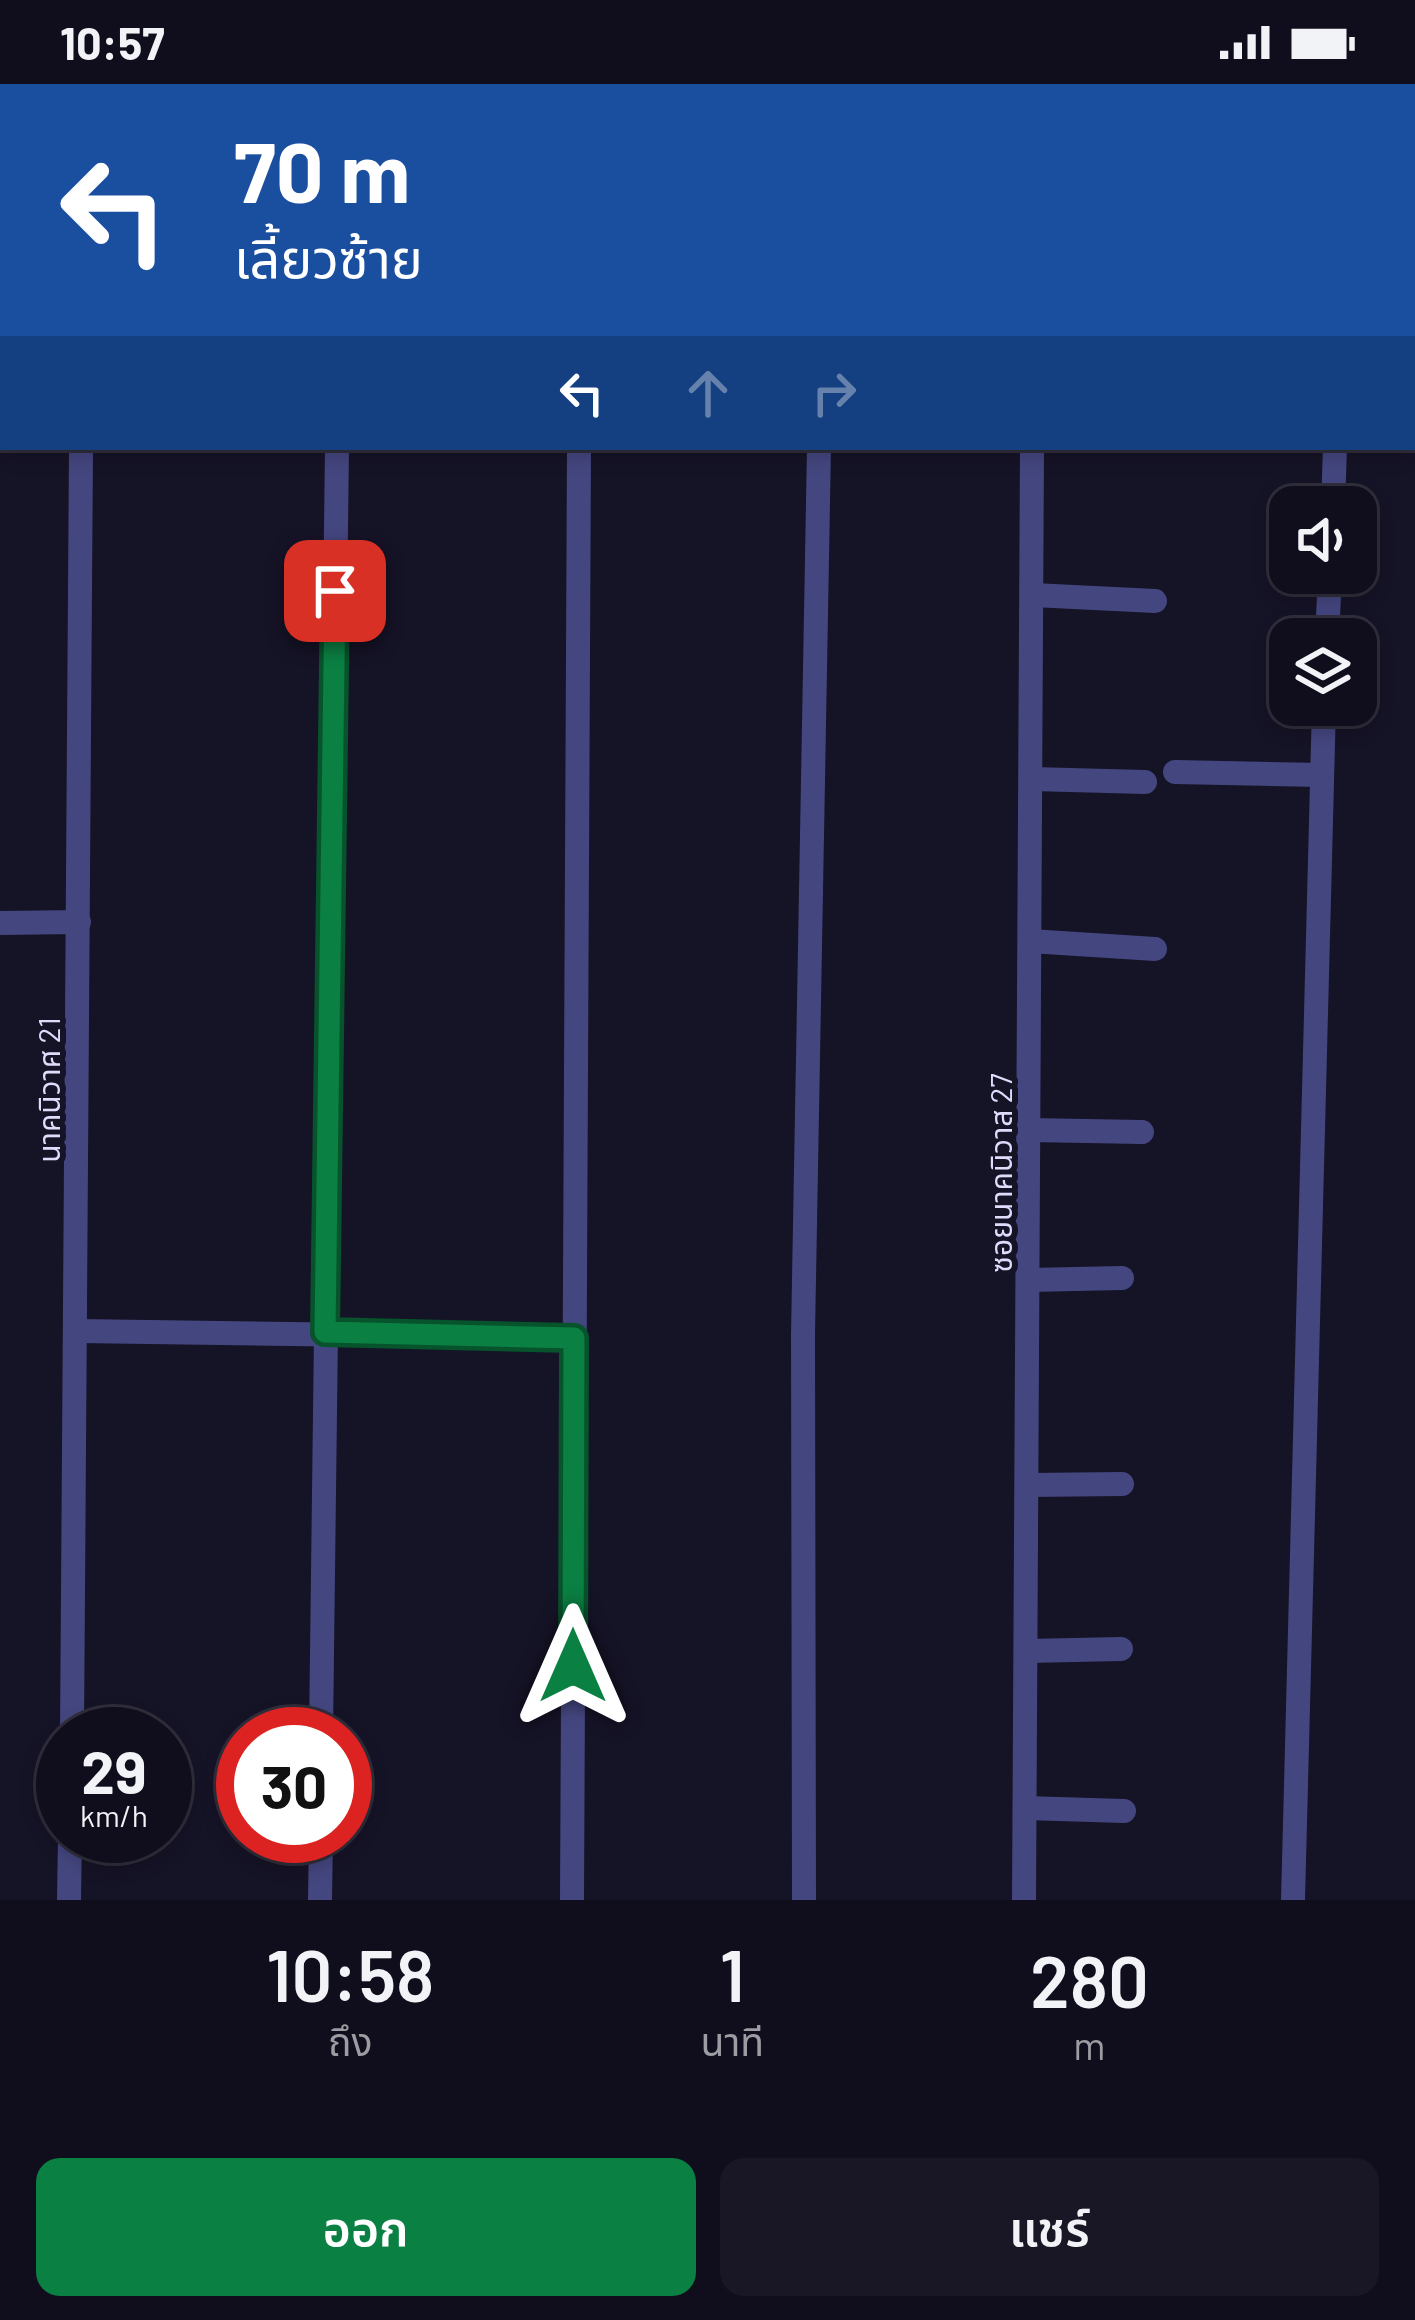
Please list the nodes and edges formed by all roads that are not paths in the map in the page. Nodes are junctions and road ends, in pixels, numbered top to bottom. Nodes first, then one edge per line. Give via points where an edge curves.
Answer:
1 (81, 450) edge
2 (337, 450) edge
3 (579, 450) edge
4 (819, 450) edge
5 (1032, 450) edge
6 (1334, 450) edge
7 (1333, 486) edge
8 (1033, 595) junction
9 (1155, 601) dead end
10 (1323, 726) edge
11 (1175, 772) dead end
12 (1321, 775) junction
13 (1031, 779) junction
14 (1145, 782) dead end
15 (0, 922) edge
16 (79, 922) junction
17 (1030, 941) junction
18 (1155, 949) dead end
19 (1030, 1130) junction
20 (1142, 1132) dead end
21 (1121, 1278) dead end
22 (1030, 1280) junction
23 (77, 1331) junction
24 (325, 1332) junction
25 (574, 1338) junction
26 (1122, 1484) dead end
27 (1028, 1485) junction
28 (1121, 1649) dead end
29 (1027, 1651) junction
30 (71, 1707) edge
31 (322, 1707) edge
32 (1025, 1808) junction
33 (1124, 1811) dead end
34 (70, 1863) edge
35 (321, 1863) edge
36 (69, 1900) edge
37 (320, 1900) edge
38 (572, 1900) edge
39 (804, 1900) edge
40 (1024, 1900) edge
41 (1293, 1900) edge

1 - 16 street, นาคนิวาศ 21
2 - 24 street
3 - 25 street
4 - 39 street via 803,1335
5 - 8 street, ซอยนาคนิวาส 27
6 - 7 street
8 - 9 street
8 - 13 street, ซอยนาคนิวาส 27
10 - 12 street
11 - 12 street
12 - 41 street
13 - 14 street
13 - 17 street, ซอยนาคนิวาส 27
15 - 16 street
16 - 23 street, นาคนิวาศ 21
17 - 18 street
17 - 19 street, ซอยนาคนิวาส 27
19 - 20 street
19 - 22 street, ซอยนาคนิวาส 27
21 - 22 street
22 - 27 street, ซอยนาคนิวาส 27
23 - 24 street
23 - 30 street, นาคนิวาศ 21
24 - 25 street
24 - 31 street
25 - 38 street
26 - 27 street
27 - 29 street, ซอยนาคนิวาส 27
28 - 29 street
29 - 32 street, ซอยนาคนิวาส 27
32 - 33 street
32 - 40 street, ซอยนาคนิวาส 27
34 - 36 street
35 - 37 street

